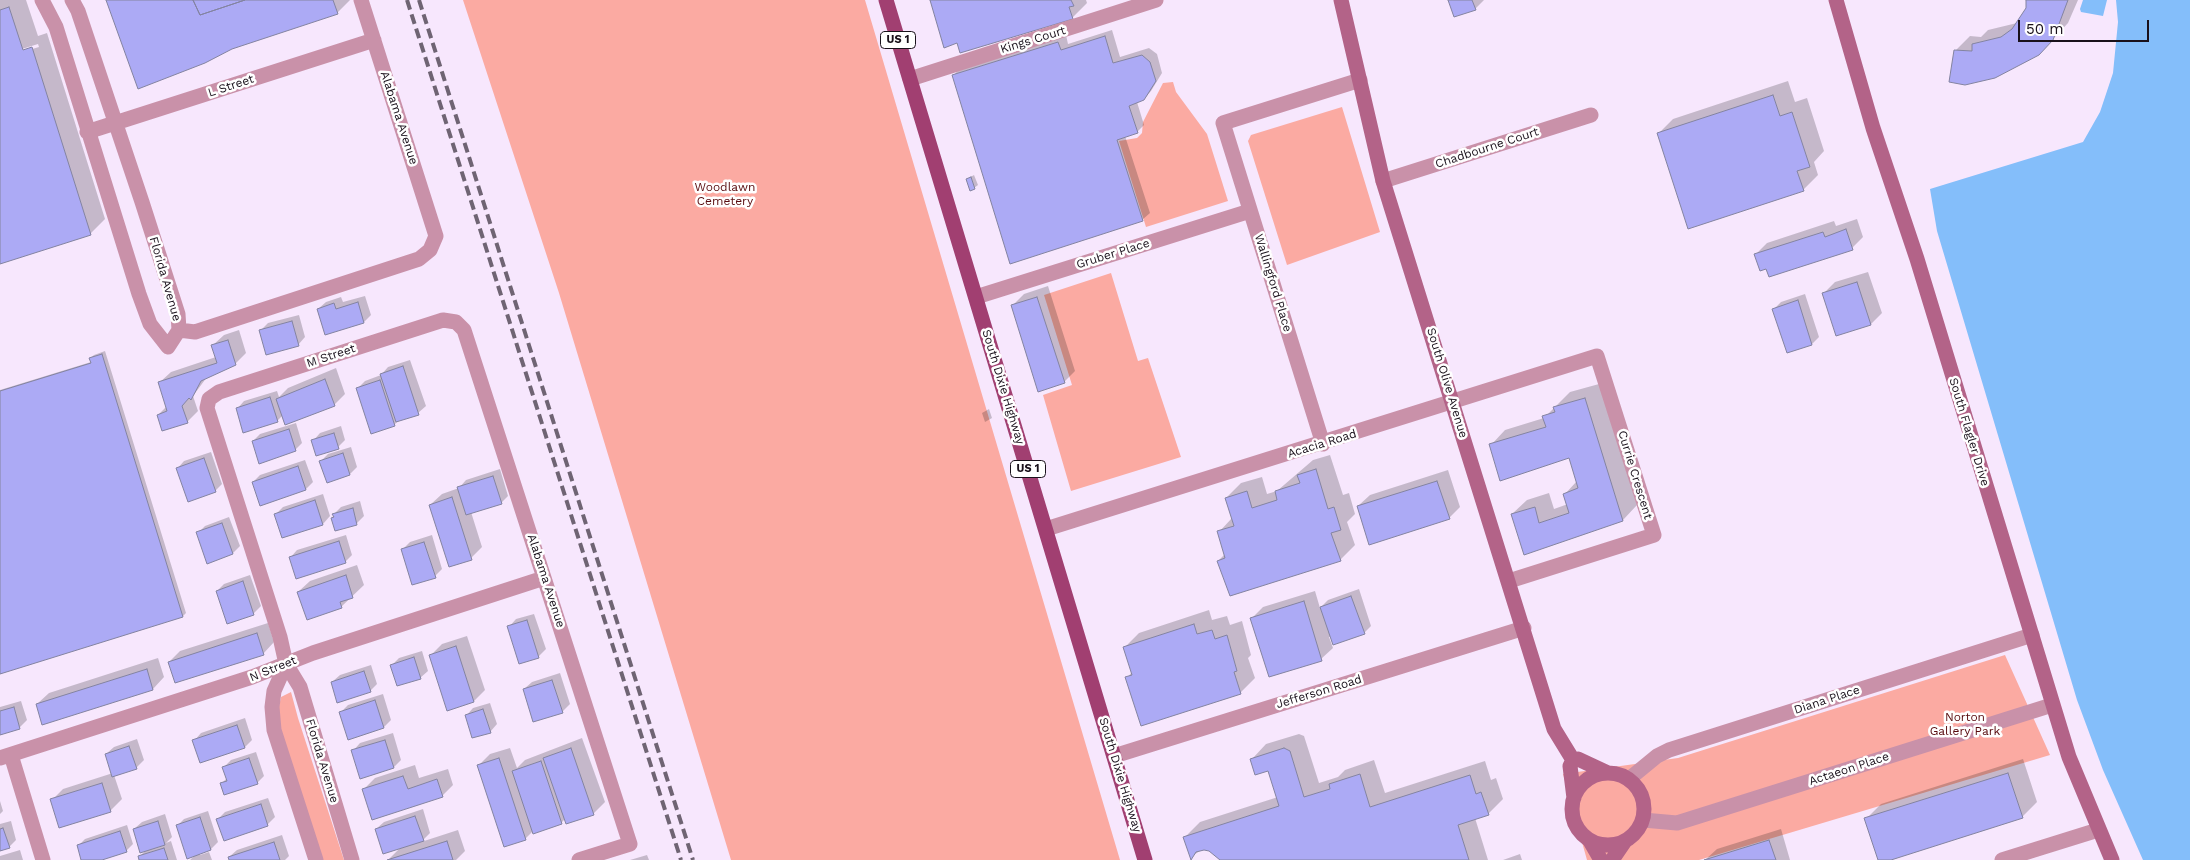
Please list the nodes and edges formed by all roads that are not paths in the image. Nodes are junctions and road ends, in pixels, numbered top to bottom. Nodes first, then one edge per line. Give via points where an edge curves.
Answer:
1 (42, 0) edge
2 (72, 0) edge
3 (361, 0) edge
4 (886, 0) edge
5 (1156, 0) edge
6 (1341, 0) edge
7 (1836, 0) edge
8 (374, 40) junction
9 (910, 79) junction
10 (1360, 80) junction
11 (1591, 115) dead end
12 (115, 123) junction
13 (87, 132) junction
14 (1383, 181) junction
15 (1250, 211) junction
16 (976, 298) junction
17 (456, 322) joint
18 (179, 330) junction
19 (1597, 356) joint
20 (209, 399) joint
21 (1452, 402) junction
22 (1323, 444) junction
23 (1046, 529) junction
24 (544, 578) junction
25 (1509, 581) junction
26 (1524, 628) junction
27 (2032, 634) junction
28 (286, 664) junction
29 (2052, 705) junction
30 (1114, 756) junction
31 (5, 757) edge
32 (1573, 760) junction
33 (1608, 773) junction
34 (1629, 779) junction
35 (1574, 798) junction
36 (1643, 820) junction
37 (2098, 830) junction
38 (1590, 840) junction
39 (1625, 841) junction
40 (43, 860) edge
41 (316, 860) edge
42 (352, 860) edge
43 (579, 860) edge
44 (1145, 860) edge
45 (1601, 860) edge
46 (1612, 860) edge
47 (2002, 860) edge
48 (2112, 860) edge

1 - 13 street, Florida Avenue via 56,27
2 - 12 street, Florida Avenue
3 - 8 street, Alabama Avenue
4 - 9 main road, South Dixie Highway / US 1
5 - 9 street, Kings Court
6 - 10 street, South Olive Avenue
7 - 27 street, South Flagler Drive
8 - 12 street, L Street
8 - 18 street, Alabama Avenue via 436,236 430,250 419,260 195,332
9 - 16 main road, South Dixie Highway / US 1
10 - 14 street, South Olive Avenue
10 - 15 street, Wallingford Place via 1223,123
11 - 14 street, Chadbourne Court
12 - 13 street, L Street
12 - 18 street, Florida Avenue via 178,314
13 - 18 street, Florida Avenue via 150,324 168,347
14 - 21 street, South Olive Avenue
15 - 16 street, Gruber Place
15 - 22 street, Wallingford Place
16 - 23 main road, South Dixie Highway / US 1
17 - 20 street, M Street via 443,320 219,392
17 - 24 street, Alabama Avenue via 464,330
19 - 21 street, Acacia Road
19 - 25 street, Currie Crescent via 1654,535
20 - 28 street, Florida Avenue via 207,408
21 - 22 street, Acacia Road
21 - 25 street, South Olive Avenue
22 - 23 street, Acacia Road
23 - 30 main road, South Dixie Highway / US 1
24 - 28 street, N Street
24 - 43 street, Alabama Avenue via 630,844
25 - 26 street, South Olive Avenue
26 - 30 street, Jefferson Road
26 - 32 street, South Olive Avenue via 1554,729
27 - 29 street, South Flagler Drive
27 - 34 street, Diana Place via 1669,750
28 - 31 street, N Street
28 - 41 street via 274,691 274,730
28 - 42 street, Florida Avenue via 300,687
29 - 36 street, Actaeon Place via 1677,823
29 - 37 street, South Flagler Drive
30 - 44 main road, South Dixie Highway / US 1
31 - 40 street
32 - 33 street via 1578,759
32 - 35 street via 1570,766
33 - 34 street
33 - 35 street via 1587,780
34 - 36 street via 1643,797
35 - 38 street via 1573,817 1582,834
36 - 39 street via 1633,836
37 - 47 street
37 - 48 street, South Flagler Drive
38 - 39 street via 1602,845
38 - 45 street
39 - 46 street

